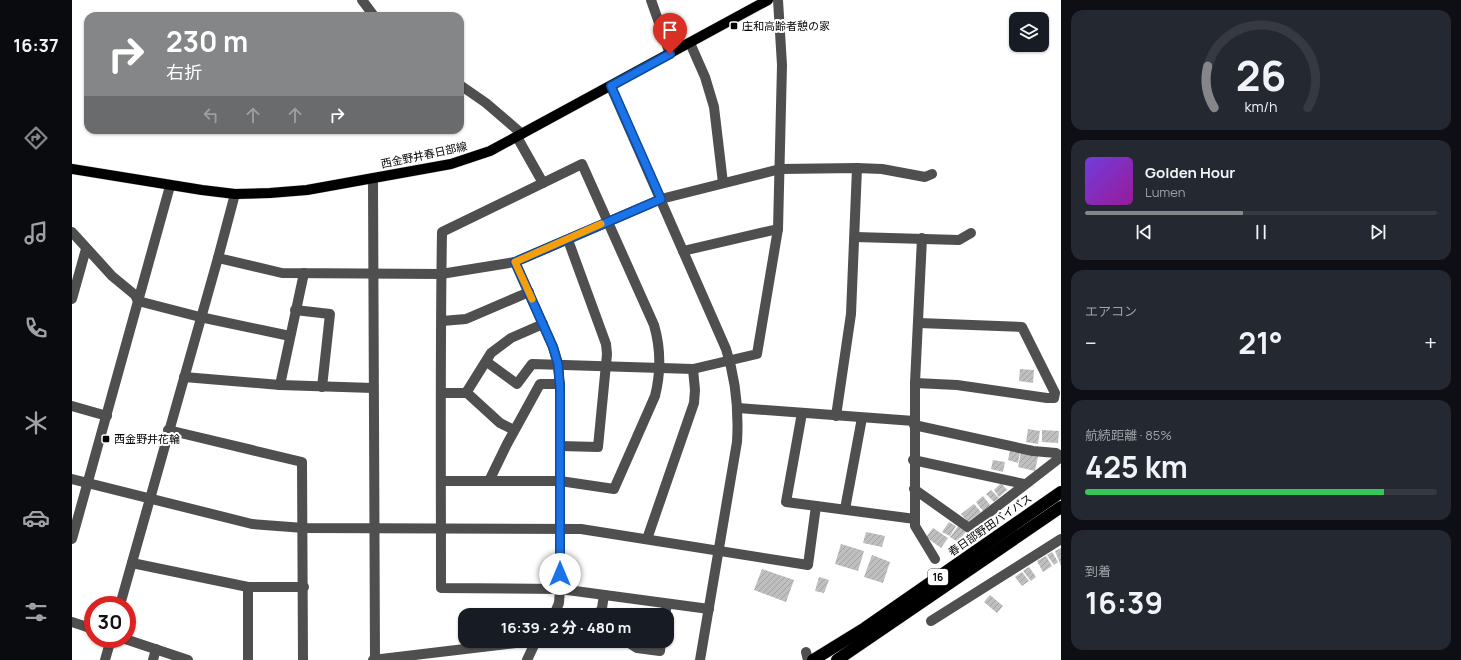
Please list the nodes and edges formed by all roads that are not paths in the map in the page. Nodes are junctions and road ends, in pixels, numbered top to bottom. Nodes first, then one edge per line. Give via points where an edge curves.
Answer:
1 (362, 0) edge
2 (651, 0) edge
3 (768, 0) edge
4 (778, 0) edge
5 (371, 12) edge
6 (690, 43) junction
7 (670, 54) junction
8 (611, 86) junction
9 (464, 88) edge
10 (519, 135) junction
11 (858, 168) junction
12 (72, 169) edge
13 (780, 169) junction
14 (932, 174) dead end
15 (373, 178) junction
16 (543, 183) junction
17 (723, 184) junction
18 (170, 186) junction
19 (235, 194) junction
20 (661, 199) junction
21 (607, 221) junction
22 (778, 229) junction
23 (72, 232) edge
24 (971, 233) dead end
25 (855, 237) junction
26 (922, 238) junction
27 (568, 240) junction
28 (86, 249) junction
29 (683, 251) junction
30 (218, 258) junction
31 (515, 262) junction
32 (304, 274) junction
33 (374, 274) junction
34 (441, 274) junction
35 (529, 292) junction
36 (72, 299) edge
37 (138, 301) junction
38 (295, 310) junction
39 (200, 317) junction
40 (442, 320) junction
41 (919, 323) junction
42 (543, 324) junction
43 (290, 336) junction
44 (729, 361) junction
45 (486, 362) junction
46 (558, 364) junction
47 (607, 366) junction
48 (660, 369) junction
49 (693, 370) junction
50 (184, 377) junction
51 (915, 383) junction
52 (560, 384) junction
53 (280, 385) junction
54 (322, 387) junction
55 (373, 388) junction
56 (466, 392) junction
57 (441, 393) junction
58 (72, 406) edge
59 (738, 408) junction
60 (802, 413) junction
61 (107, 416) junction
62 (836, 416) junction
63 (862, 418) junction
64 (914, 423) junction
65 (168, 430) junction
66 (514, 430) junction
67 (560, 446) junction
68 (1061, 457) edge
69 (913, 460) junction
70 (72, 479) edge
71 (441, 481) junction
72 (489, 481) junction
73 (560, 481) junction
74 (89, 483) junction
75 (1024, 484) junction
76 (914, 489) junction
77 (1061, 492) edge
78 (151, 499) junction
79 (816, 506) junction
80 (1061, 506) edge
81 (845, 510) junction
82 (915, 519) junction
83 (304, 528) junction
84 (373, 528) junction
85 (441, 528) junction
86 (560, 528) junction
87 (72, 539) edge
88 (648, 539) junction
89 (1061, 539) edge
90 (719, 550) junction
91 (936, 559) dead end
92 (132, 563) junction
93 (248, 586) junction
94 (304, 587) junction
95 (560, 589) junction
96 (604, 595) junction
97 (123, 596) edge
98 (667, 604) junction
99 (557, 608) edge
100 (602, 608) edge
101 (666, 608) edge
102 (708, 609) junction
103 (931, 621) dead end
104 (72, 622) edge
105 (84, 626) edge
106 (136, 643) edge
107 (108, 648) edge
108 (491, 648) edge
109 (533, 648) edge
110 (637, 648) edge
111 (156, 650) junction
112 (659, 651) edge
113 (444, 656) edge
114 (809, 657) edge
115 (105, 660) edge
116 (153, 660) edge
117 (188, 660) edge
118 (248, 660) edge
119 (303, 660) edge
120 (374, 660) edge
121 (528, 660) edge
122 (700, 660) edge
123 (837, 660) edge

1 - 5 street
2 - 7 street
3 - 6 main road, 西金野井春日部線
4 - 13 street via 782,65
6 - 7 main road, 西金野井春日部線
6 - 17 street via 705,77 714,107
7 - 8 main road, 西金野井春日部線
8 - 10 main road, 西金野井春日部線
8 - 20 street
9 - 10 street via 486,103
10 - 15 main road, 西金野井春日部線 via 471,158
10 - 16 street
11 - 13 street
11 - 14 street via 925,176
11 - 25 street
12 - 18 main road, 西金野井春日部線
13 - 17 street
13 - 22 street
15 - 19 main road, 西金野井春日部線 via 307,190
15 - 33 street
16 - 21 street via 582,164
16 - 34 street via 442,232
17 - 20 street
18 - 19 main road, 西金野井春日部線
18 - 37 street
19 - 30 street
20 - 21 street
20 - 29 street
21 - 27 street
21 - 48 street via 654,325 660,351
22 - 29 street
22 - 44 street via 757,354
23 - 28 street
24 - 26 street via 959,240
25 - 26 street
25 - 62 street via 851,314
26 - 41 street
27 - 31 street
27 - 47 street via 606,344
28 - 36 street
28 - 37 street via 134,294
29 - 44 street
30 - 32 street via 282,273
30 - 39 street
31 - 34 street
31 - 35 street
32 - 33 street
32 - 38 street
33 - 34 street
33 - 55 street
34 - 40 street
35 - 40 street via 466,319
35 - 42 street
37 - 39 street
37 - 61 street
38 - 43 street
38 - 54 street via 330,314
39 - 43 street
39 - 50 street
40 - 57 street
41 - 51 street
41 - 51 street via 1022,327 1055,392 1054,398 1047,398 957,385
42 - 45 street via 511,338 491,353
42 - 46 street
43 - 53 street
44 - 49 street
44 - 59 street
45 - 46 street via 517,384 532,364
45 - 56 street
46 - 47 street
46 - 52 street
47 - 48 street
47 - 67 street via 598,447
48 - 49 street
48 - 73 street via 655,396 614,489
49 - 88 street via 694,404
50 - 53 street
50 - 65 street
51 - 64 street
52 - 66 street via 540,384
52 - 67 street
53 - 54 street
54 - 55 street
55 - 84 street
56 - 57 street
56 - 66 street via 500,423
57 - 71 street
58 - 61 street
59 - 60 street
59 - 90 street via 737,442
60 - 62 street
60 - 79 street via 786,502
61 - 74 street
62 - 63 street
63 - 64 street
63 - 81 street
64 - 68 street via 1034,451 1056,453
64 - 69 street
65 - 78 street
65 - 83 street via 302,462
66 - 72 street
67 - 73 street
68 - 75 street
69 - 75 street
69 - 76 street
70 - 74 street
71 - 72 street
71 - 85 street
72 - 73 street
73 - 86 street
74 - 78 street
74 - 87 street
75 - 76 street via 969,528
76 - 82 street
77 - 114 highway, 春日部野田バイパス / 16 via 865,628
78 - 83 street via 252,524
78 - 92 street
79 - 81 street
79 - 90 street via 808,565
80 - 123 highway, 16
81 - 82 street
82 - 91 street via 915,526
83 - 84 street
83 - 94 street
84 - 85 street
84 - 120 street
85 - 86 street
85 - 95 street via 441,588
86 - 88 street via 602,531
86 - 95 street
88 - 90 street
89 - 103 street
90 - 102 street
92 - 93 street
92 - 97 street
93 - 94 street
93 - 118 street
94 - 119 street
95 - 96 street
95 - 99 street
96 - 98 street
96 - 100 street
98 - 101 street
98 - 102 street
102 - 122 street
104 - 105 street
106 - 111 street
107 - 115 street
108 - 113 street
109 - 121 street
110 - 112 street
111 - 116 street
111 - 117 street
113 - 120 street

